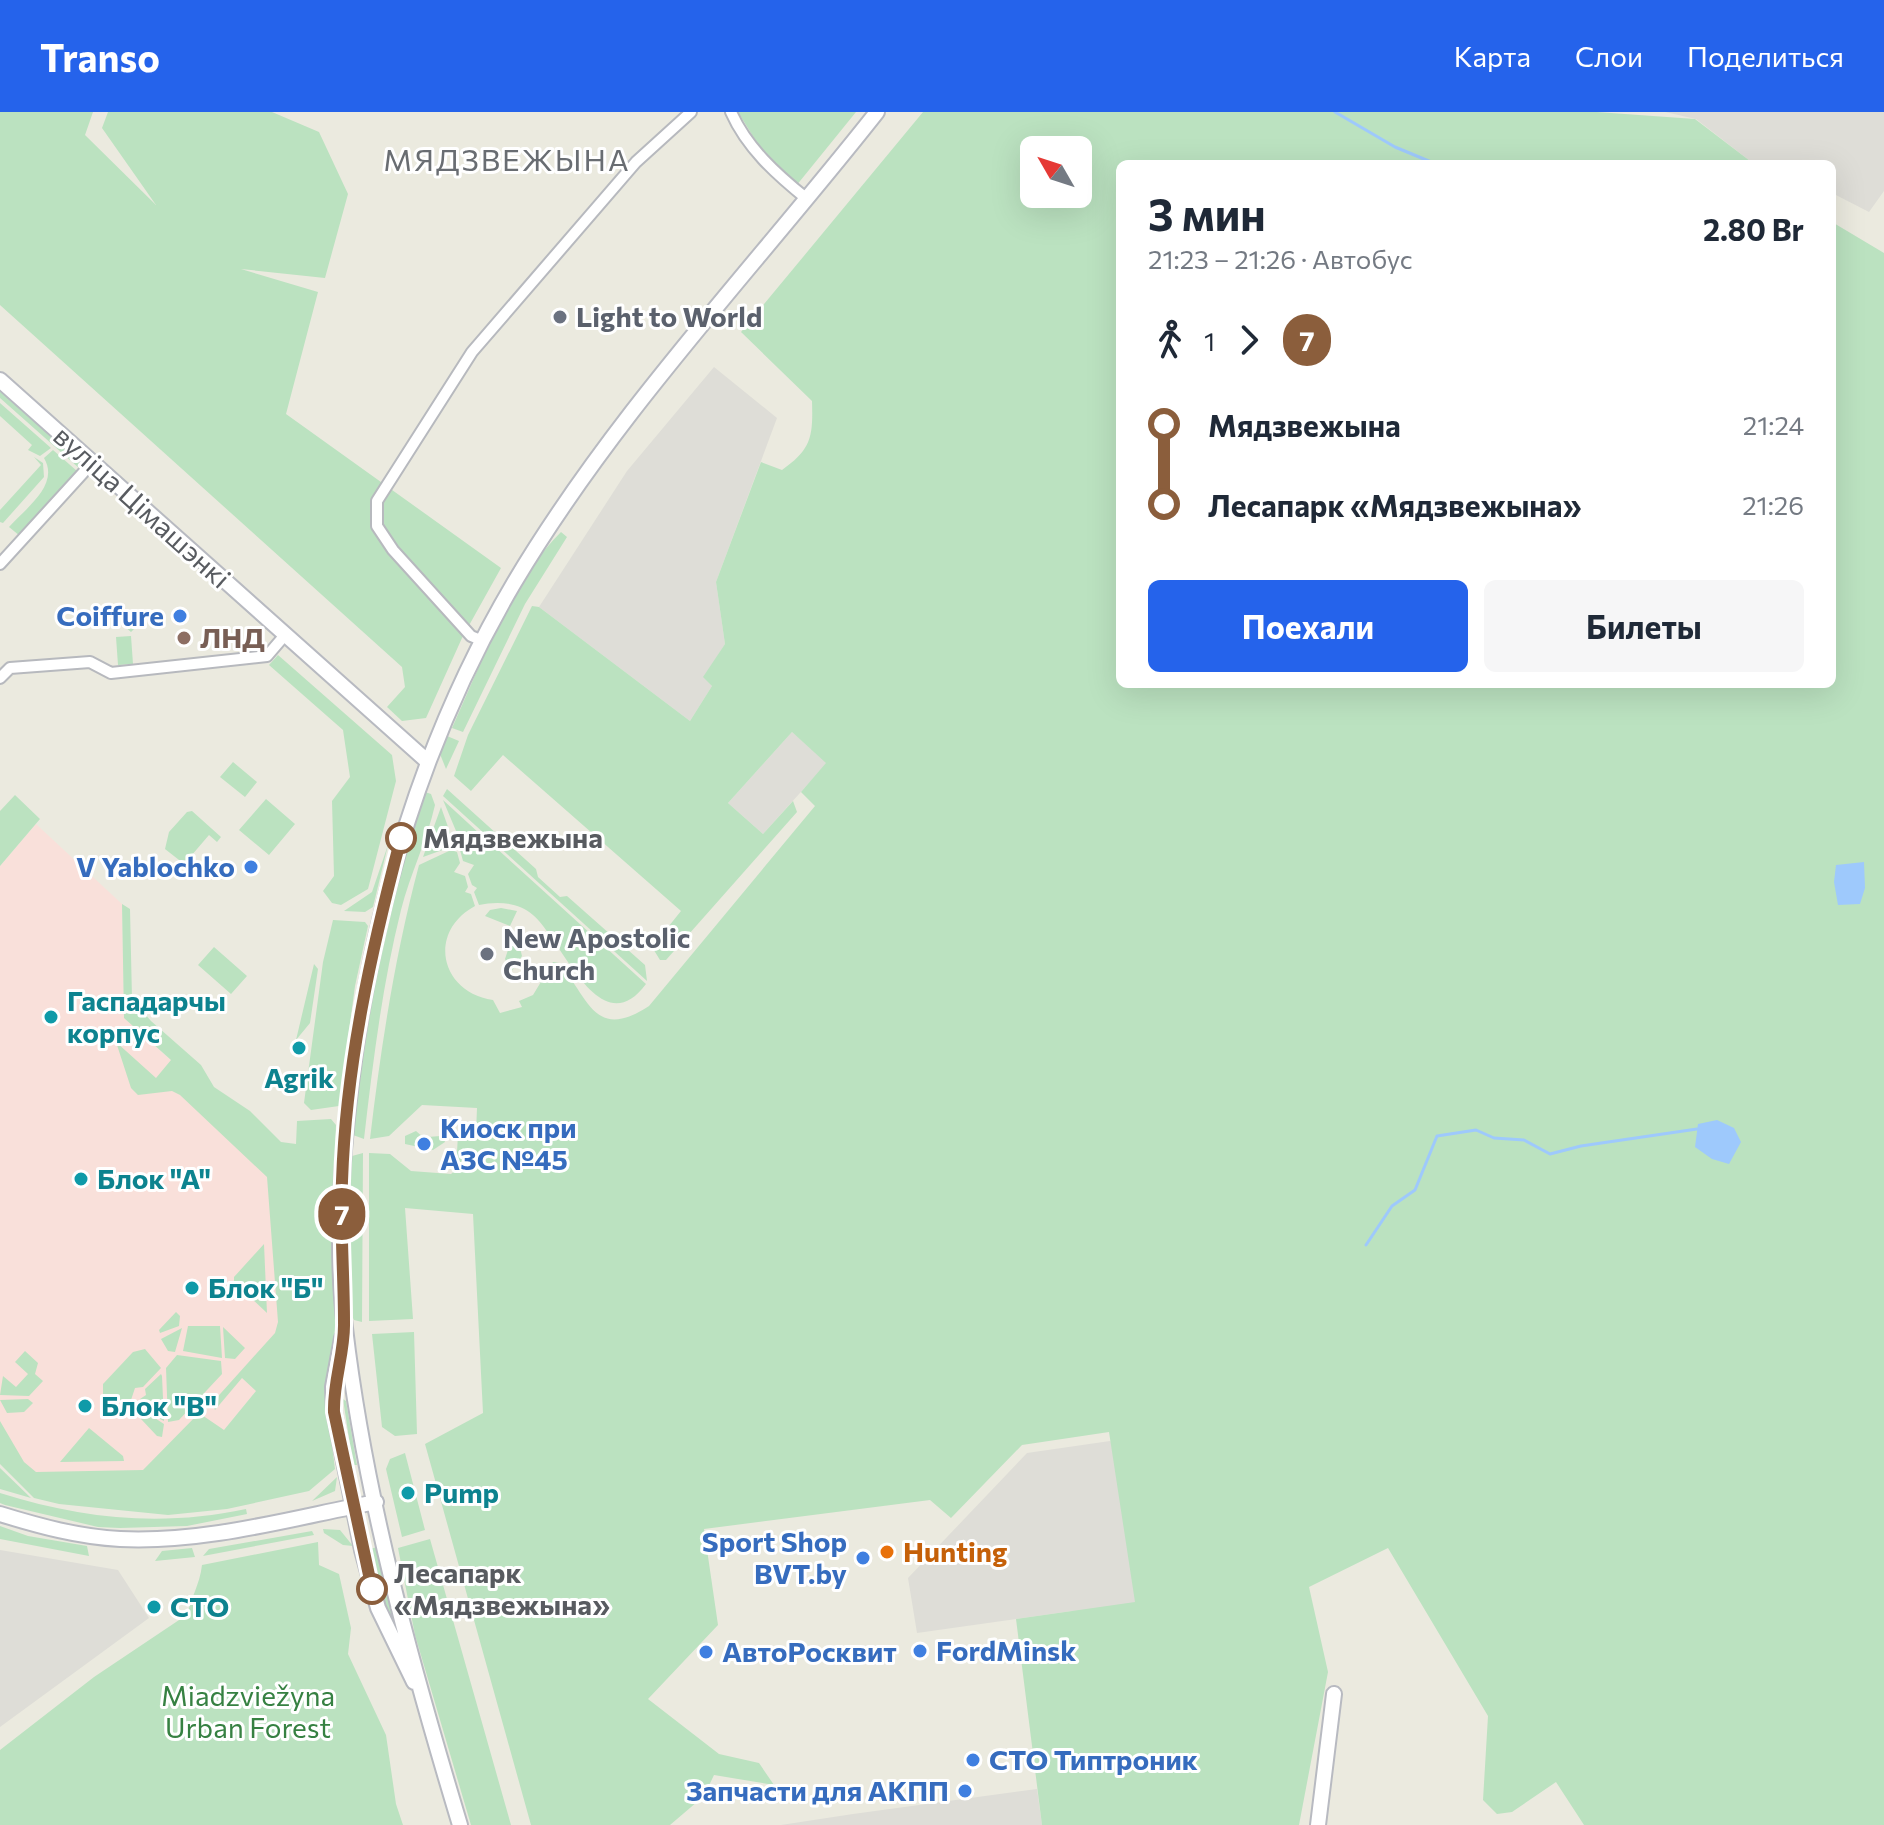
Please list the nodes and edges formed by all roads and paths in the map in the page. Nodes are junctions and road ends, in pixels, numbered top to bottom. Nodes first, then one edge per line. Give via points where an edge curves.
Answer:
1 (691, 112) edge
2 (731, 112) edge
3 (877, 112) edge
4 (807, 199) junction
5 (0, 380) edge
6 (92, 463) junction
7 (0, 564) edge
8 (285, 635) junction
9 (483, 641) junction
10 (0, 678) edge
11 (427, 761) junction
12 (345, 1325) junction
13 (376, 1502) junction
14 (353, 1506) junction
15 (0, 1514) edge
16 (1334, 1694) dead end
17 (422, 1697) junction
18 (460, 1825) edge
19 (1318, 1825) edge

1 - 9 street via 636,162 472,352 377,501 377,526 393,550 471,636
2 - 4 street via 740,133
3 - 4 main road
4 - 9 main road via 594,462
5 - 6 main road, вуліца Цімашэнкі
6 - 7 street
6 - 8 main road, вуліца Цімашэнкі
8 - 10 street via 267,656 111,673 90,662 10,668
8 - 11 main road, вуліца Цімашэнкі
9 - 11 main road
11 - 12 main road via 379,920 356,1043 342,1182
12 - 13 main road
12 - 14 main road via 333,1387 334,1412
13 - 14 main road
13 - 17 main road
14 - 15 main road via 259,1526 150,1539 79,1535
14 - 17 main road via 378,1608
16 - 19 main road
17 - 18 main road

